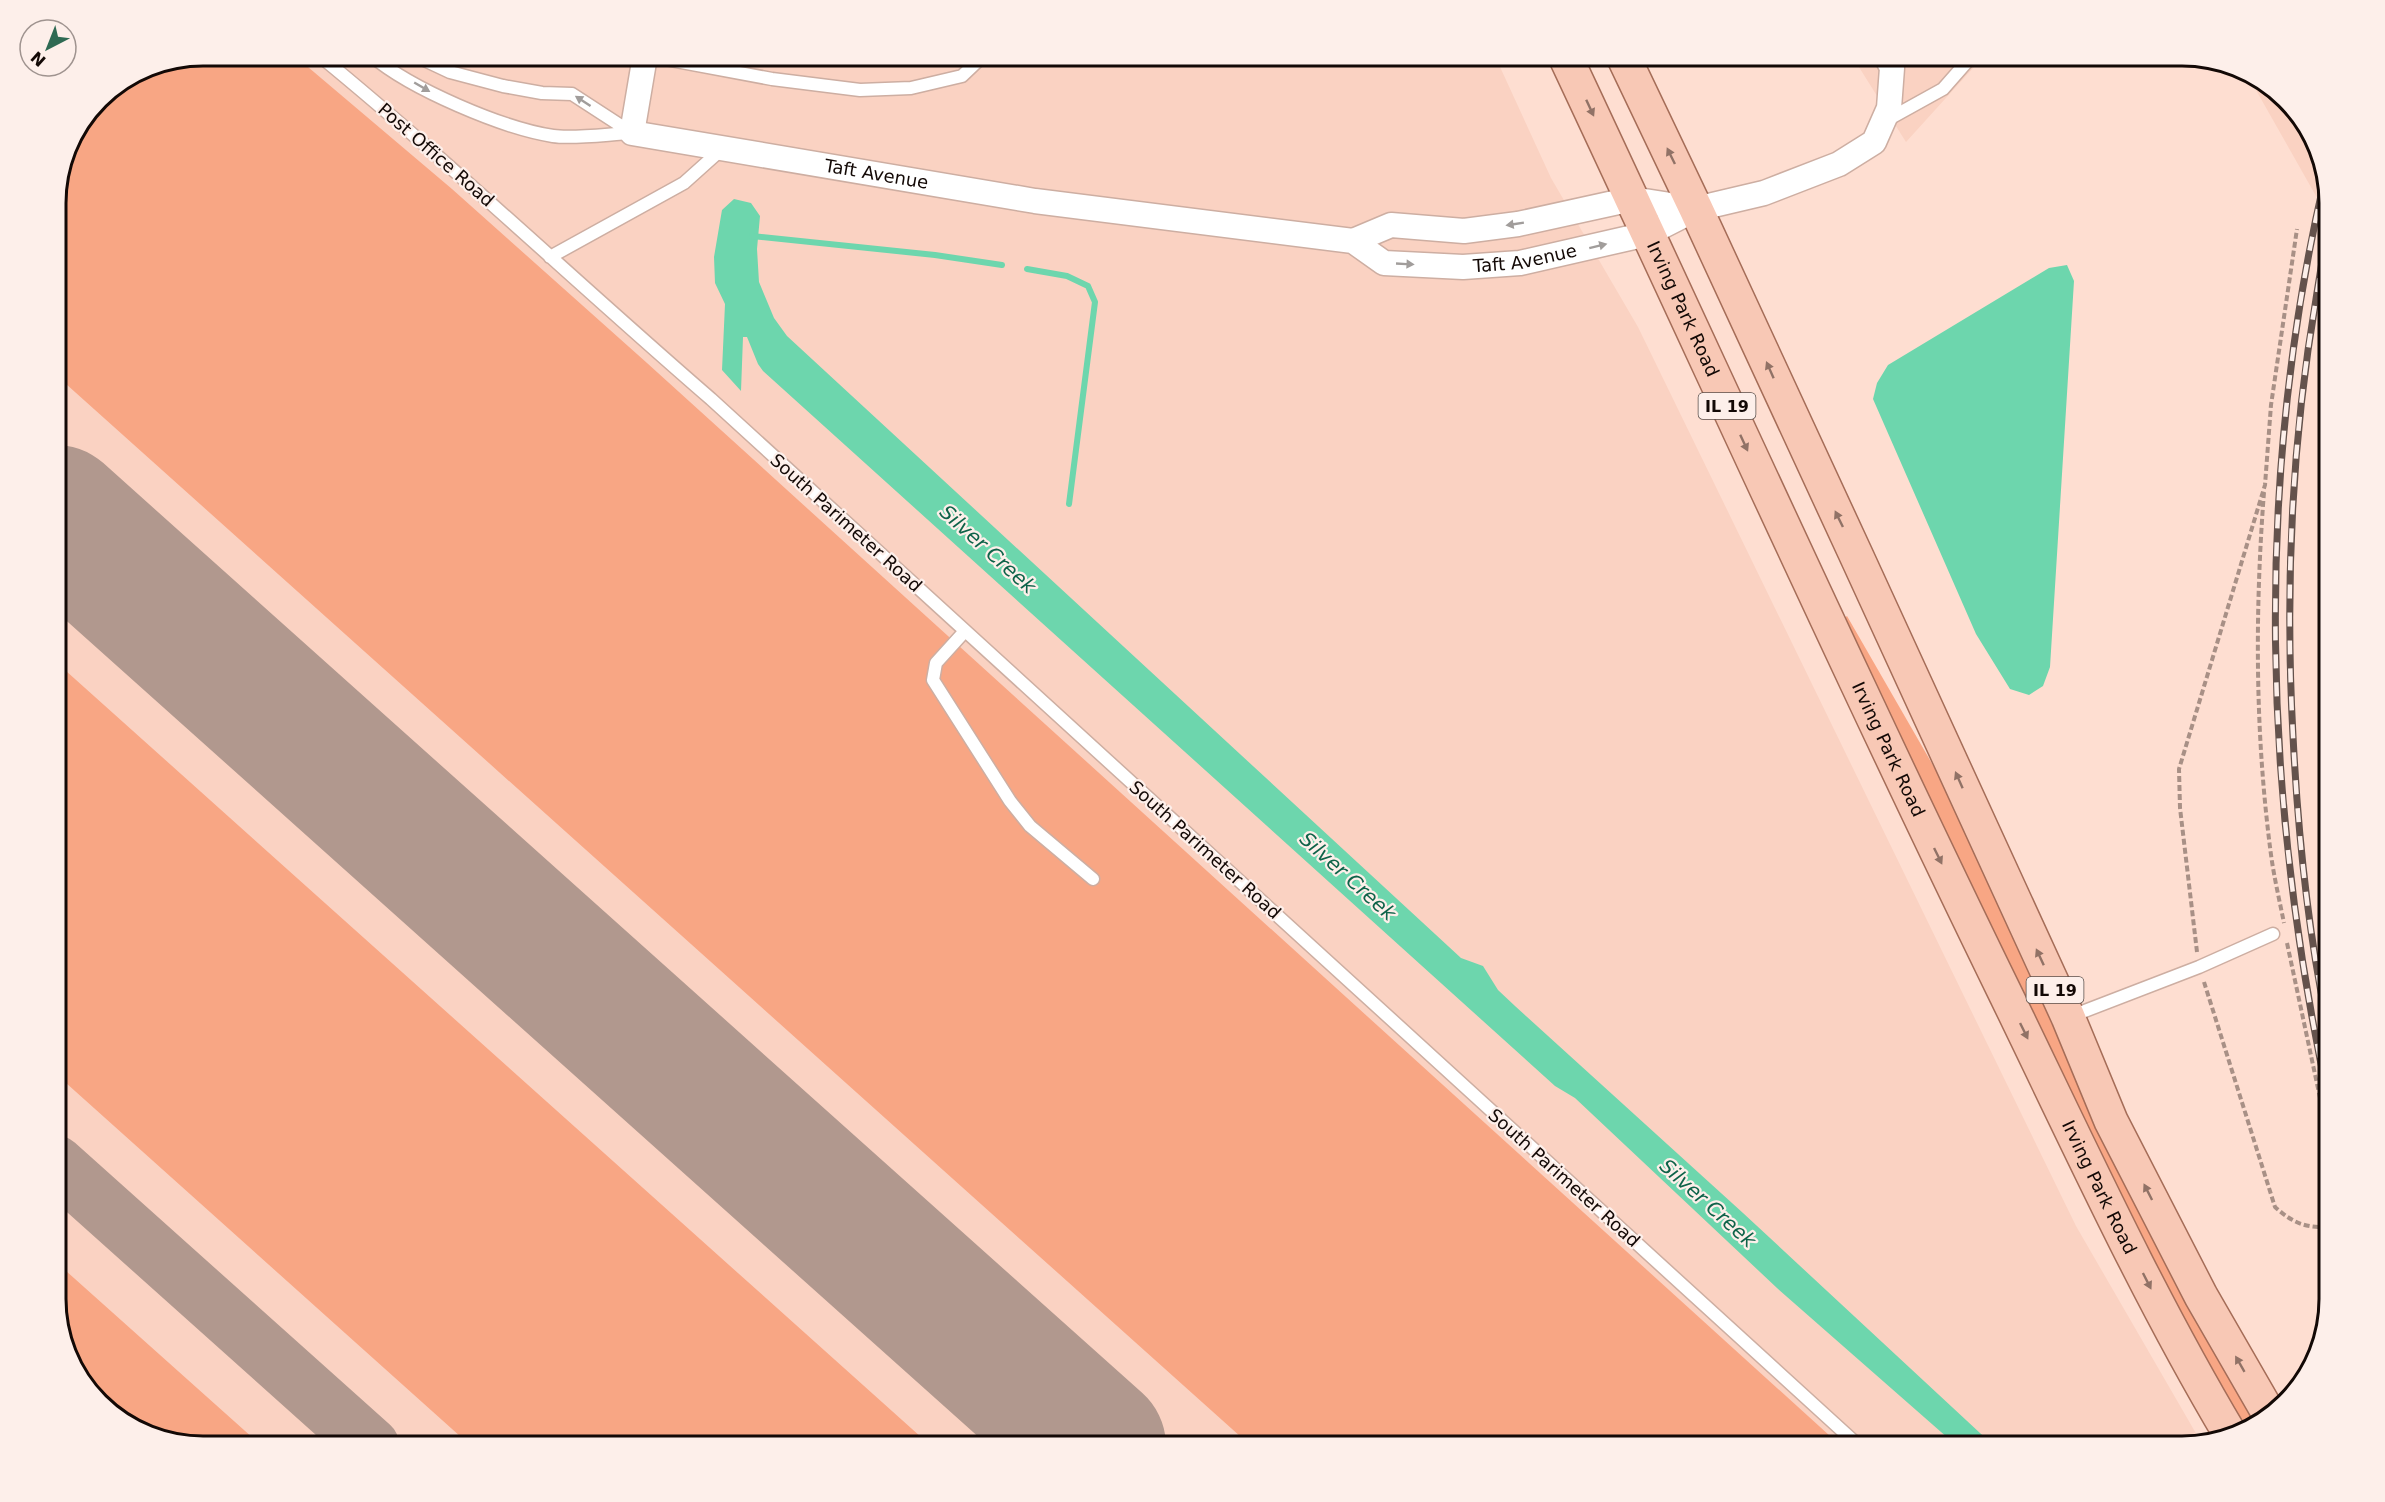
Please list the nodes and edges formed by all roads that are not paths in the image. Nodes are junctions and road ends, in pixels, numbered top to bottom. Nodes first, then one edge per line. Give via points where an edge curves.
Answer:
1 (332, 66) edge
2 (388, 66) edge
3 (437, 66) edge
4 (645, 66) edge
5 (701, 66) edge
6 (972, 66) edge
7 (1570, 66) edge
8 (1628, 66) edge
9 (1891, 66) edge
10 (1963, 66) edge
11 (1883, 122) junction
12 (632, 133) junction
13 (724, 147) junction
14 (1632, 199) junction
15 (1696, 209) junction
16 (1647, 234) junction
17 (1353, 241) junction
18 (550, 257) junction
19 (964, 631) junction
20 (1093, 879) dead end
21 (2273, 934) dead end
22 (2068, 1017) junction
23 (2265, 1408) edge
24 (2227, 1428) edge
25 (1848, 1436) edge

1 - 18 lane, Post Office Road via 408,128
2 -> 12 lane via 424,89 499,121 554,136
12 -> 3 lane, Taft Avenue via 572,94 503,86
4 - 12 street
5 - 6 lane via 861,90 911,88 962,76
7 -> 14 main road, Irving Park Road / IL 19
15 -> 8 main road, IL 19
9 - 11 street, Taft Avenue via 1889,108
10 - 11 lane via 1943,89
11 - 15 street, Taft Avenue via 1874,142 1839,164 1764,193
12 - 13 street, Taft Avenue
13 - 17 street, Taft Avenue via 1035,201
13 - 18 lane via 684,183
14 - 15 street, Taft Avenue
14 - 16 main road, Irving Park Road / IL 19
14 -> 17 street, Taft Avenue via 1518,224 1464,231 1391,225
15 - 16 street, Taft Avenue
22 -> 15 main road, IL 19
17 -> 16 street, Taft Avenue via 1384,263 1463,267 1520,263
16 -> 24 main road, Irving Park Road / IL 19 via 1967,916 2160,1307
18 - 19 lane, South Parimeter Road
19 - 20 lane via 936,663 933,680 1030,826
19 - 25 lane, South Parimeter Road
21 - 22 lane via 2199,968
23 -> 22 main road, IL 19 via 2201,1296 2111,1121

